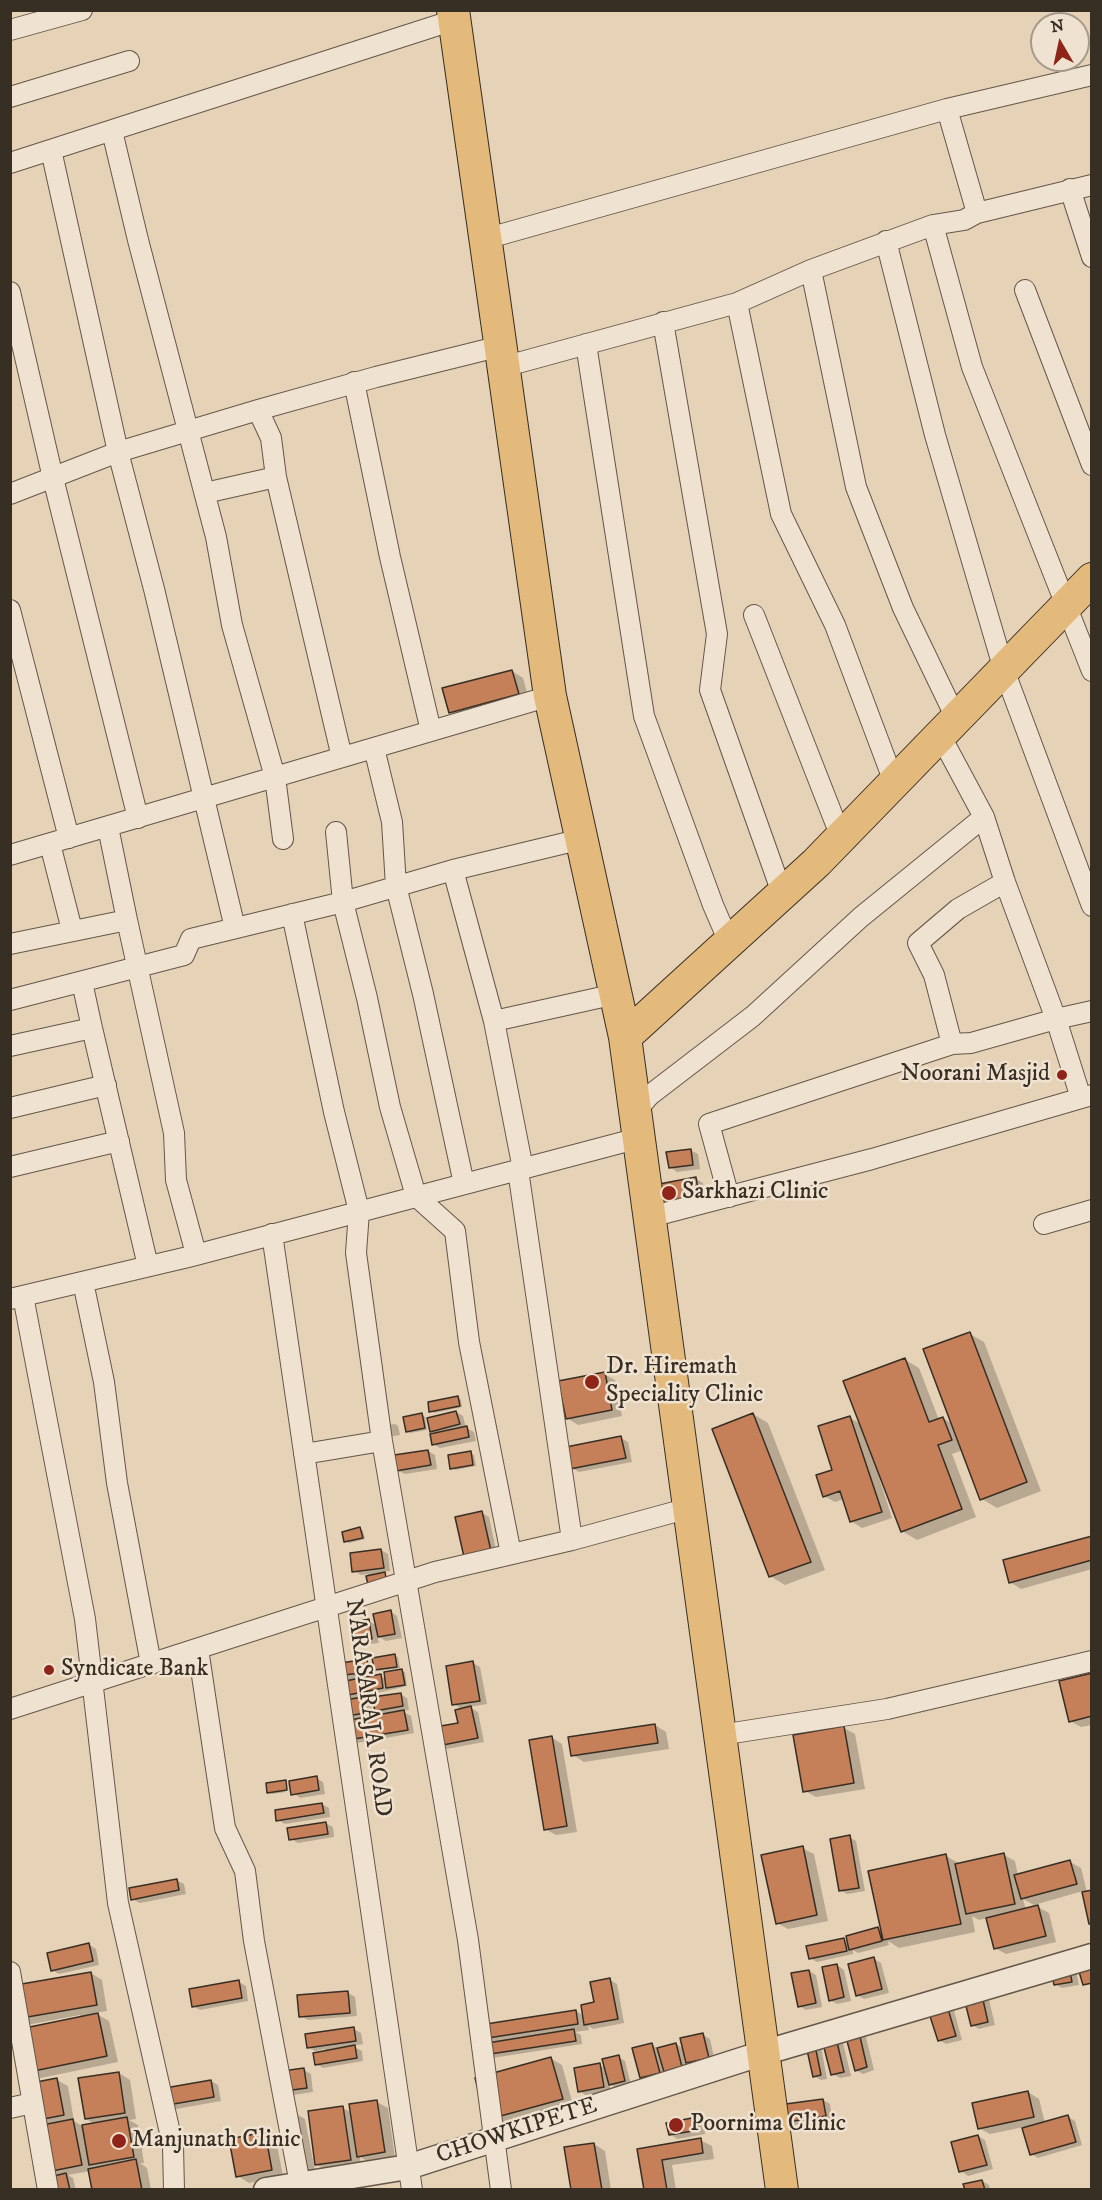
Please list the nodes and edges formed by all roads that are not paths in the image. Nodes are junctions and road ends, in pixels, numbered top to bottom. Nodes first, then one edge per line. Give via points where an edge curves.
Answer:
1 (69, 12) edge
2 (453, 15) edge
3 (10, 30) edge
4 (129, 61) dead end
5 (1092, 75) edge
6 (10, 97) edge
7 (947, 110) junction
8 (112, 131) junction
9 (51, 150) junction
10 (10, 163) edge
11 (1092, 185) edge
12 (1070, 189) junction
13 (977, 213) junction
14 (933, 225) junction
15 (485, 239) junction
16 (886, 241) junction
17 (1092, 257) edge
18 (811, 270) junction
19 (1025, 290) dead end
20 (10, 291) edge
21 (737, 303) junction
22 (663, 322) junction
23 (586, 344) junction
24 (502, 357) junction
25 (354, 382) junction
26 (258, 410) junction
27 (188, 432) junction
28 (118, 453) junction
29 (1092, 465) edge
30 (276, 477) junction
31 (53, 478) junction
32 (205, 493) junction
33 (10, 494) edge
34 (1092, 579) edge
35 (1066, 606) junction
36 (10, 610) edge
37 (754, 615) dead end
38 (1004, 670) junction
39 (1092, 671) edge
40 (550, 696) junction
41 (948, 727) junction
42 (431, 731) junction
43 (374, 748) junction
44 (339, 758) junction
45 (275, 777) junction
46 (894, 782) junction
47 (205, 798) junction
48 (984, 817) junction
49 (138, 818) junction
50 (108, 827) junction
51 (336, 832) dead end
52 (841, 837) junction
53 (282, 839) dead end
54 (582, 839) junction
55 (59, 841) junction
56 (10, 855) edge
57 (453, 870) junction
58 (1005, 882) junction
59 (396, 886) junction
60 (782, 893) junction
61 (343, 902) junction
62 (1092, 906) edge
63 (292, 914) junction
64 (127, 920) junction
65 (235, 928) junction
66 (72, 930) junction
67 (729, 942) junction
68 (10, 944) edge
69 (137, 968) junction
70 (82, 982) junction
71 (616, 994) junction
72 (10, 1000) edge
73 (1092, 1011) edge
74 (1056, 1019) junction
75 (494, 1021) junction
76 (92, 1028) junction
77 (625, 1037) junction
78 (952, 1044) junction
79 (10, 1046) edge
80 (106, 1085) junction
81 (1086, 1097) edge
82 (10, 1108) edge
83 (637, 1125) junction
84 (119, 1141) junction
85 (10, 1167) edge
86 (520, 1170) junction
87 (464, 1184) junction
88 (416, 1196) junction
89 (729, 1197) junction
90 (1092, 1210) edge
91 (359, 1211) junction
92 (650, 1217) junction
93 (1044, 1224) dead end
94 (272, 1234) junction
95 (196, 1254) junction
96 (148, 1266) junction
97 (83, 1282) junction
98 (17, 1298) edge
99 (382, 1441) junction
100 (304, 1454) junction
101 (689, 1508) junction
102 (572, 1540) junction
103 (511, 1554) junction
104 (406, 1581) junction
105 (326, 1606) junction
106 (198, 1649) junction
107 (1092, 1661) edge
108 (151, 1664) junction
109 (93, 1683) junction
110 (10, 1709) edge
111 (720, 1735) junction
112 (1092, 1956) edge
113 (10, 1972) edge
114 (763, 2053) junction
115 (32, 2103) junction
116 (10, 2108) edge
117 (493, 2139) junction
118 (410, 2178) edge
119 (300, 2184) junction
120 (48, 2190) edge
121 (174, 2190) edge
122 (266, 2190) edge
123 (501, 2190) edge
124 (782, 2190) edge

1 - 3 street
2 - 8 street
2 - 15 main road
4 - 6 street
5 - 7 street
7 - 13 street
7 - 15 street
8 - 9 street
8 - 27 street
9 - 10 street
9 - 28 street
11 - 12 street
12 - 13 street
12 - 17 street
13 - 14 street via 964,220
14 - 16 street
14 - 35 street via 972,367
15 - 24 main road
16 - 18 street
16 - 38 street via 935,435
18 - 21 street
18 - 41 street via 856,487
19 - 29 street
20 - 31 street
21 - 22 street
21 - 46 street via 781,514 835,625
22 - 23 street
22 - 60 street via 717,634 710,690
23 - 24 street
23 - 67 street via 644,716
24 - 25 street
24 - 40 main road
25 - 26 street
25 - 42 street
26 - 27 street
26 - 30 street via 271,438
27 - 28 street
27 - 32 street
28 - 31 street
28 - 47 street
30 - 32 street
30 - 44 street
31 - 33 street
31 - 49 street
32 - 45 street via 232,625
34 - 35 main road
35 - 38 main road
35 - 39 street
36 - 55 street
37 - 52 street
38 - 41 main road
38 - 62 street
40 - 42 street
40 - 54 main road
41 - 46 main road
41 - 48 street
42 - 43 street
43 - 44 street
43 - 59 street via 392,822
44 - 45 street
45 - 47 street
45 - 53 street
46 - 52 main road
47 - 49 street
47 - 65 street
48 - 58 street
48 - 83 street via 861,917 753,1016 650,1095
49 - 50 street
50 - 55 street
50 - 64 street
51 - 61 street
52 - 60 main road
54 - 57 street
54 - 71 main road
55 - 56 street
55 - 66 street
57 - 59 street
57 - 75 street
58 - 74 street
58 - 78 street via 958,909 918,943 934,975
59 - 61 street
59 - 87 street
60 - 67 main road
61 - 63 street
61 - 88 street via 390,1107
63 - 65 street
63 - 91 street
64 - 66 street
64 - 69 street
65 - 69 street via 191,939 184,955
66 - 68 street
67 - 77 main road
69 - 70 street
69 - 95 street via 174,1133 176,1180
70 - 72 street
70 - 76 street
71 - 75 street
71 - 77 main road
73 - 74 street
74 - 78 street via 971,1043
74 - 81 street
75 - 86 street
76 - 79 street
76 - 80 street
77 - 83 main road
78 - 89 street via 710,1124
80 - 82 street
80 - 84 street
81 - 89 street
83 - 86 street
83 - 92 main road
84 - 85 street
84 - 96 street
86 - 87 street
86 - 102 street
87 - 88 street
88 - 91 street
88 - 103 street via 455,1231 469,1342
89 - 92 street
90 - 93 street
91 - 94 street
91 - 99 street via 356,1253
92 - 101 main road
94 - 95 street
94 - 100 street, NARASARAJA ROAD
95 - 96 street
96 - 97 street
97 - 98 street
97 - 108 street via 104,1382 117,1483
98 - 109 street via 85,1619
99 - 100 street
99 - 104 street
100 - 105 street, NARASARAJA ROAD
101 - 102 street
101 - 111 main road
102 - 103 street
103 - 104 street
104 - 105 street
104 - 117 street via 468,1940
105 - 106 street
105 - 118 street, NARASARAJA ROAD
106 - 108 street
106 - 119 street via 225,1828 245,1871 254,1941
107 - 111 street via 887,1709
108 - 109 street
109 - 110 street
109 - 121 street via 118,1903 173,2146
111 - 114 main road
112 - 114 street, CHOWKIPETE
113 - 115 street
114 - 117 street, CHOWKIPETE
114 - 124 main road
115 - 116 street
115 - 120 street
117 - 118 street, CHOWKIPETE
117 - 123 street
118 - 119 street, CHOWKIPETE
119 - 122 street, CHOWKIPETE

